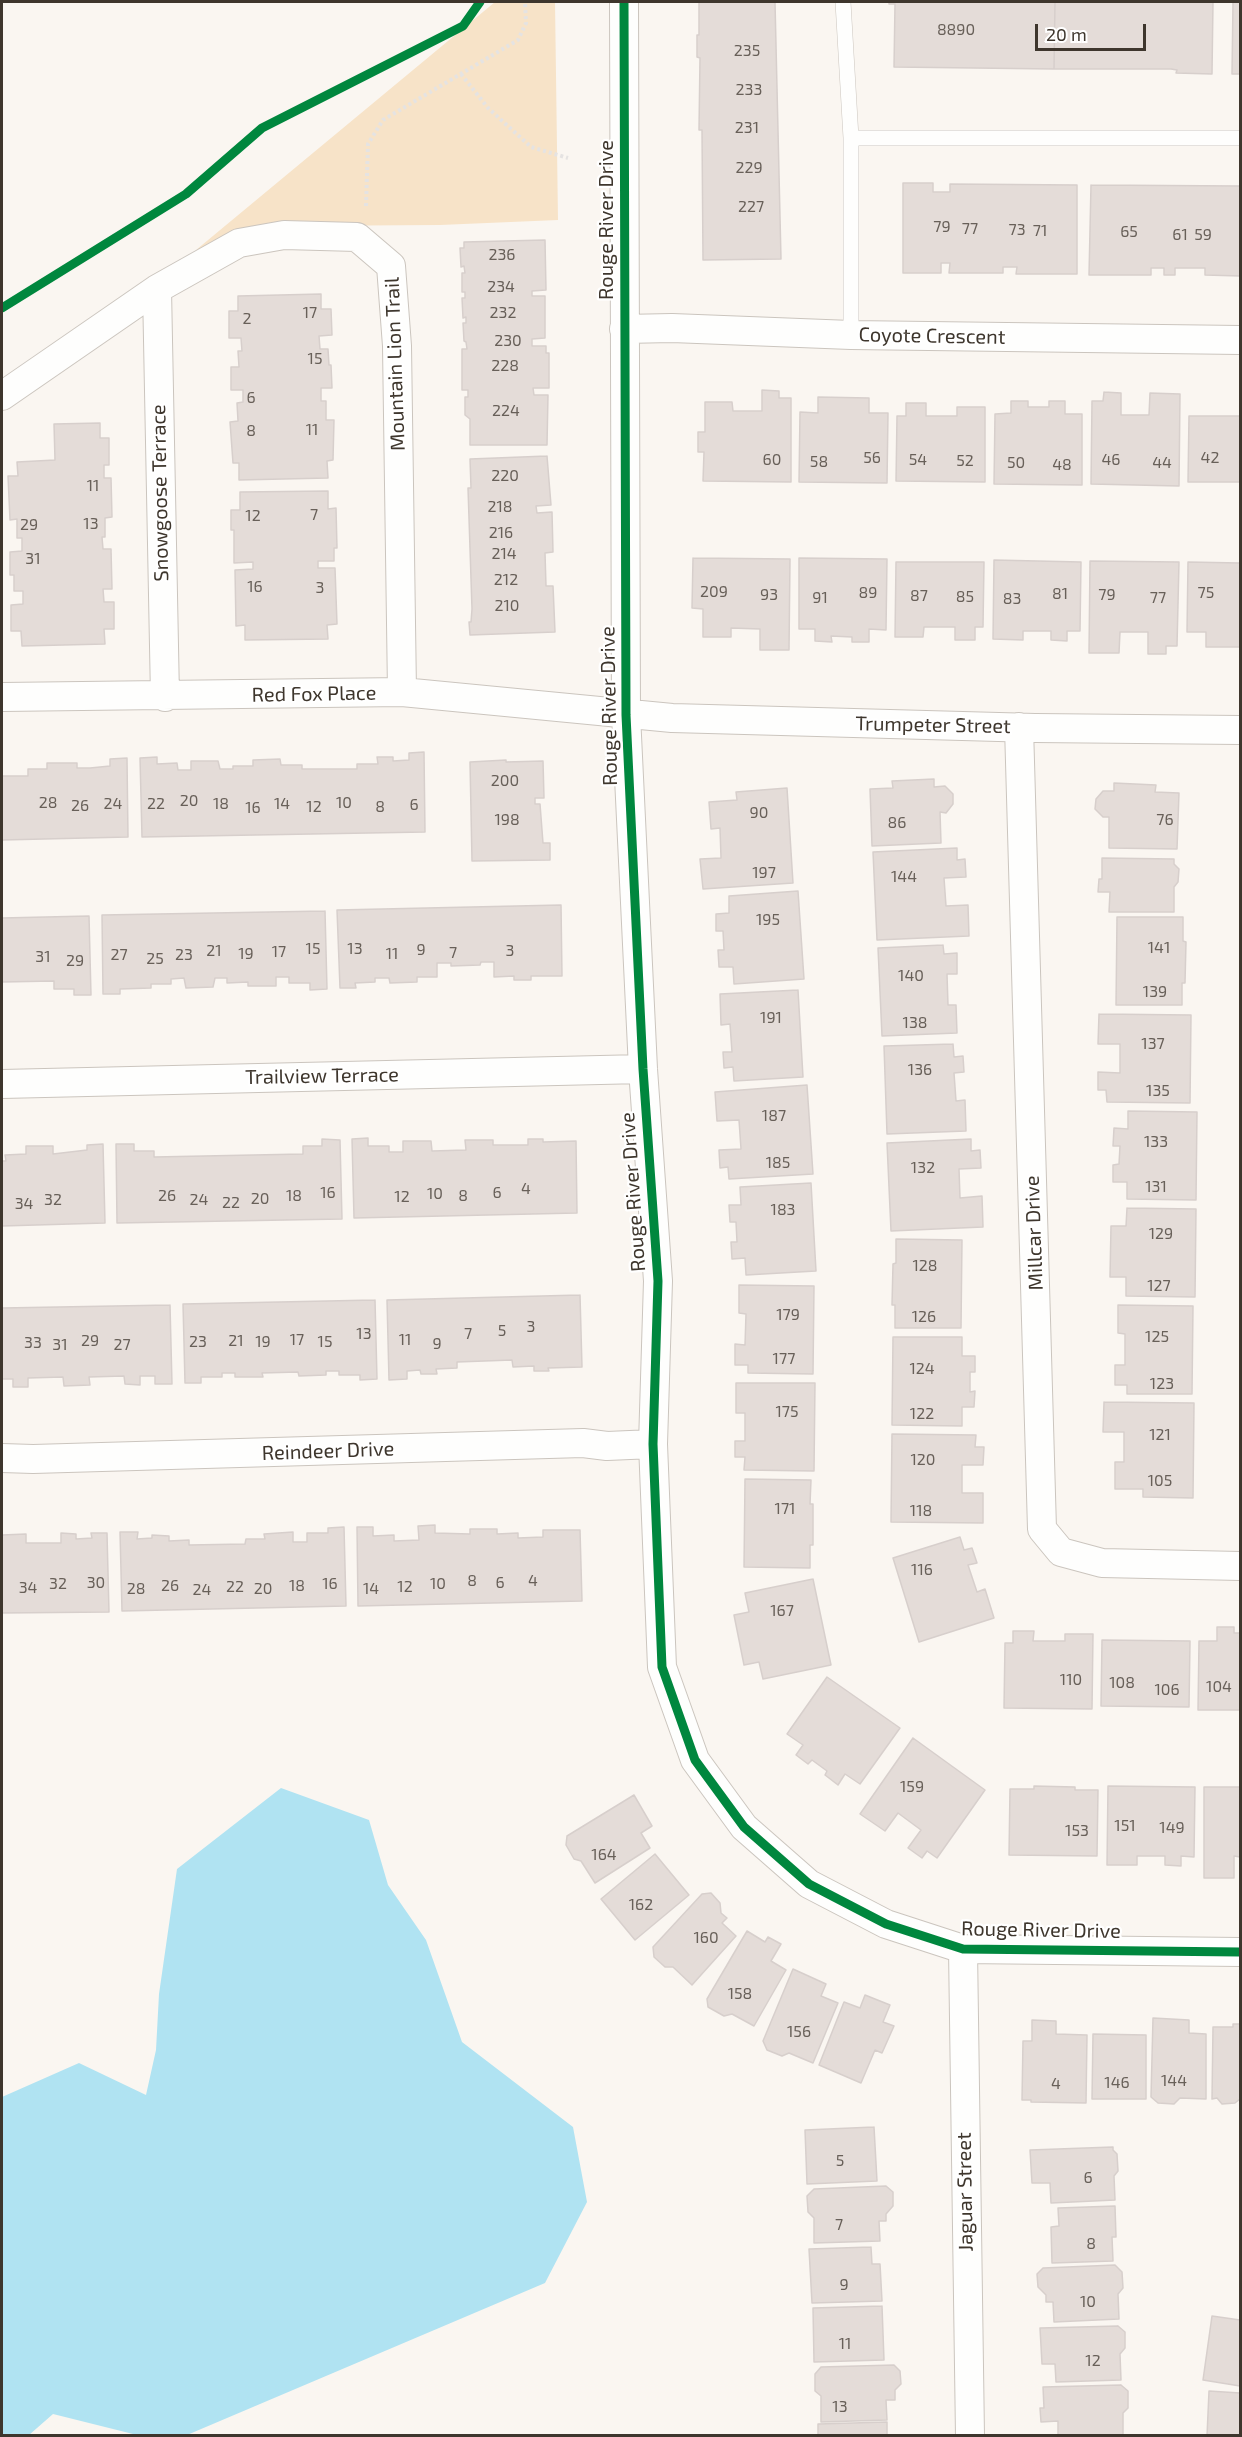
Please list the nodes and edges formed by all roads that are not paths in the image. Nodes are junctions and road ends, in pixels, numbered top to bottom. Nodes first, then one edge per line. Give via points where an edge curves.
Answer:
1 (624, 2) edge
2 (843, 2) edge
3 (851, 138) junction
4 (1240, 138) edge
5 (157, 289) junction
6 (624, 329) junction
7 (851, 335) junction
8 (1240, 340) edge
9 (2, 396) edge
10 (402, 692) junction
11 (165, 697) junction
12 (2, 698) edge
13 (626, 715) junction
14 (1019, 727) junction
15 (1240, 730) edge
16 (643, 1070) junction
17 (2, 1084) edge
18 (653, 1444) junction
19 (2, 1458) edge
20 (1240, 1566) edge
21 (963, 1949) junction
22 (1240, 1952) edge
23 (970, 2436) edge

1 - 6 street, Rouge River Drive
2 - 3 lane
3 - 4 lane
3 - 7 lane
5 - 9 street, Mountain Lion Trail
5 - 10 street, Mountain Lion Trail via 239,243 284,235 357,237 391,266 397,346
5 - 11 street, Snowgoose Terrace
6 - 7 street, Coyote Crescent
6 - 13 street, Rouge River Drive
7 - 8 street, Coyote Crescent
10 - 11 street, Red Fox Place
10 - 13 street, Red Fox Place
11 - 12 street, Red Fox Place
13 - 14 street, Trumpeter Street
13 - 16 street, Rouge River Drive
14 - 15 street, Trumpeter Street
14 - 20 street, Millcar Drive via 1042,1529 1061,1552 1102,1563
16 - 17 street, Trailview Terrace
16 - 18 street, Rouge River Drive via 658,1281
18 - 19 street, Reindeer Drive
18 - 21 street, Rouge River Drive via 662,1667 695,1760 744,1827 809,1884 886,1924
21 - 22 street, Rouge River Drive
21 - 23 street, Jaguar Street

